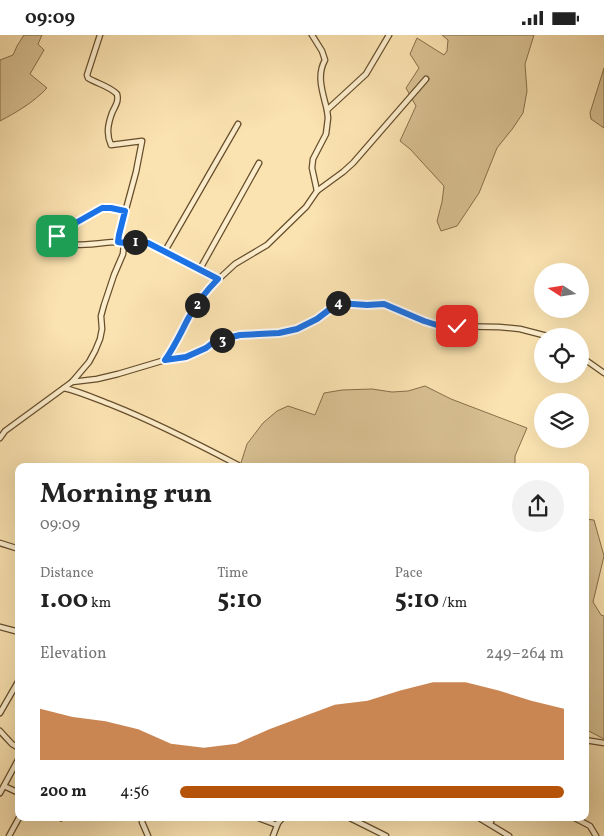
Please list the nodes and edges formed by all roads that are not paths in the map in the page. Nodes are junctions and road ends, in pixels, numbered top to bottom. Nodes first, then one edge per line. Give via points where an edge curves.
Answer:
1 (100, 35) edge
2 (312, 35) edge
3 (389, 35) edge
4 (426, 79) dead end
5 (327, 109) junction
6 (238, 124) dead end
7 (259, 163) dead end
8 (317, 191) junction
9 (125, 211) junction
10 (121, 242) junction
11 (165, 251) junction
12 (200, 269) junction
13 (218, 279) junction
14 (534, 333) edge
15 (165, 360) junction
16 (589, 362) edge
17 (604, 373) edge
18 (72, 382) junction
19 (64, 388) junction
20 (0, 438) edge
21 (234, 463) edge
22 (0, 543) edge
23 (15, 548) edge
24 (0, 627) edge
25 (15, 631) edge
26 (15, 687) edge
27 (0, 713) edge
28 (1, 734) edge
29 (589, 741) edge
30 (604, 743) edge
31 (15, 745) edge
32 (15, 766) edge
33 (13, 769) joint
34 (4, 786) junction
35 (15, 791) edge
36 (0, 793) edge
37 (17, 821) edge
38 (142, 821) edge
39 (266, 821) edge
40 (280, 821) edge
41 (356, 821) edge
42 (485, 821) edge
43 (491, 821) edge
44 (580, 821) edge
45 (490, 824) junction
46 (277, 825) junction
47 (147, 835) edge
48 (9, 836) edge
49 (140, 836) edge
50 (273, 836) edge
51 (386, 836) edge
52 (509, 836) edge
53 (596, 836) edge

1 - 9 street via 87,75 116,92 118,97 109,123 108,139 111,145 142,141
2 - 5 street via 325,60 320,74
3 - 5 street via 366,74
4 - 8 street via 353,163
5 - 8 street via 326,134 313,159
6 - 11 street
7 - 12 street
8 - 13 street via 306,207 267,245 240,260
9 - 10 street via 119,235
9 - 10 street via 102,208 65,229 54,241 76,244
10 - 11 street via 148,243
10 - 18 street via 123,254 104,305 96,351
11 - 12 street
12 - 13 street
13 - 15 street via 189,317
14 - 15 street via 499,327 440,326 384,304 338,303 297,329 240,335 215,341 186,357
15 - 18 street via 104,378
16 - 17 street
18 - 19 street
19 - 20 street
19 - 21 street via 142,417
22 - 23 street
24 - 25 street
26 - 27 street
28 - 31 street
29 - 30 street
32 - 33 street
33 - 34 street
34 - 35 street
34 - 36 street
37 - 48 street
38 - 47 street
39 - 46 street
40 - 46 street
41 - 51 street
42 - 45 street
43 - 45 street
44 - 53 street via 590,826
45 - 52 street
46 - 50 street
47 - 49 street

